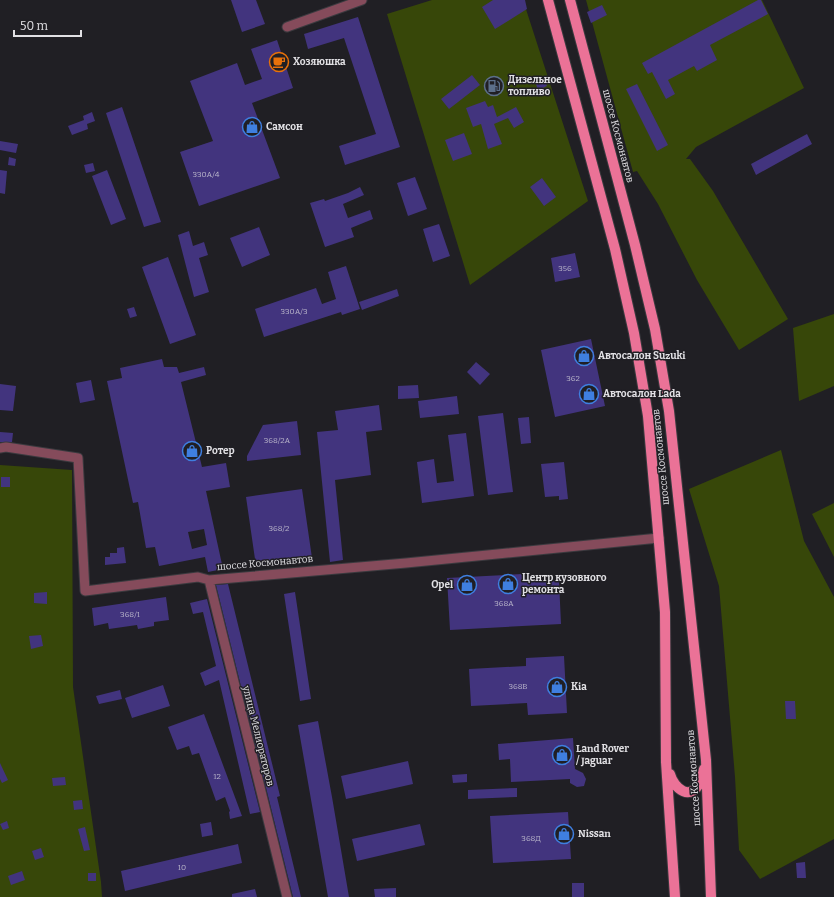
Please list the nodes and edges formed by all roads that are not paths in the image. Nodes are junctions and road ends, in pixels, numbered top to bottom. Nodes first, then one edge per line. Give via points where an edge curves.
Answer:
1 (362, 0) edge
2 (548, 0) edge
3 (570, 0) edge
4 (287, 27) dead end
5 (0, 448) edge
6 (659, 538) junction
7 (209, 580) junction
8 (706, 760) junction
9 (666, 762) junction
10 (287, 897) edge
11 (675, 897) edge
12 (711, 897) edge

1 - 4 street
2 - 6 main road, шоссе Космонавтов via 615,249 634,333 648,416
3 - 8 main road, шоссе Космонавтов via 655,329 669,411
5 - 7 street, шоссе Космонавтов via 78,458 85,591 198,577
6 - 7 street, шоссе Космонавтов
6 - 9 main road, шоссе Космонавтов via 665,612
7 - 10 street, улица Мелиораторов
8 - 9 main road via 700,783 693,790 686,792 679,790 672,782
8 - 12 main road, шоссе Космонавтов
9 - 11 main road, шоссе Космонавтов

